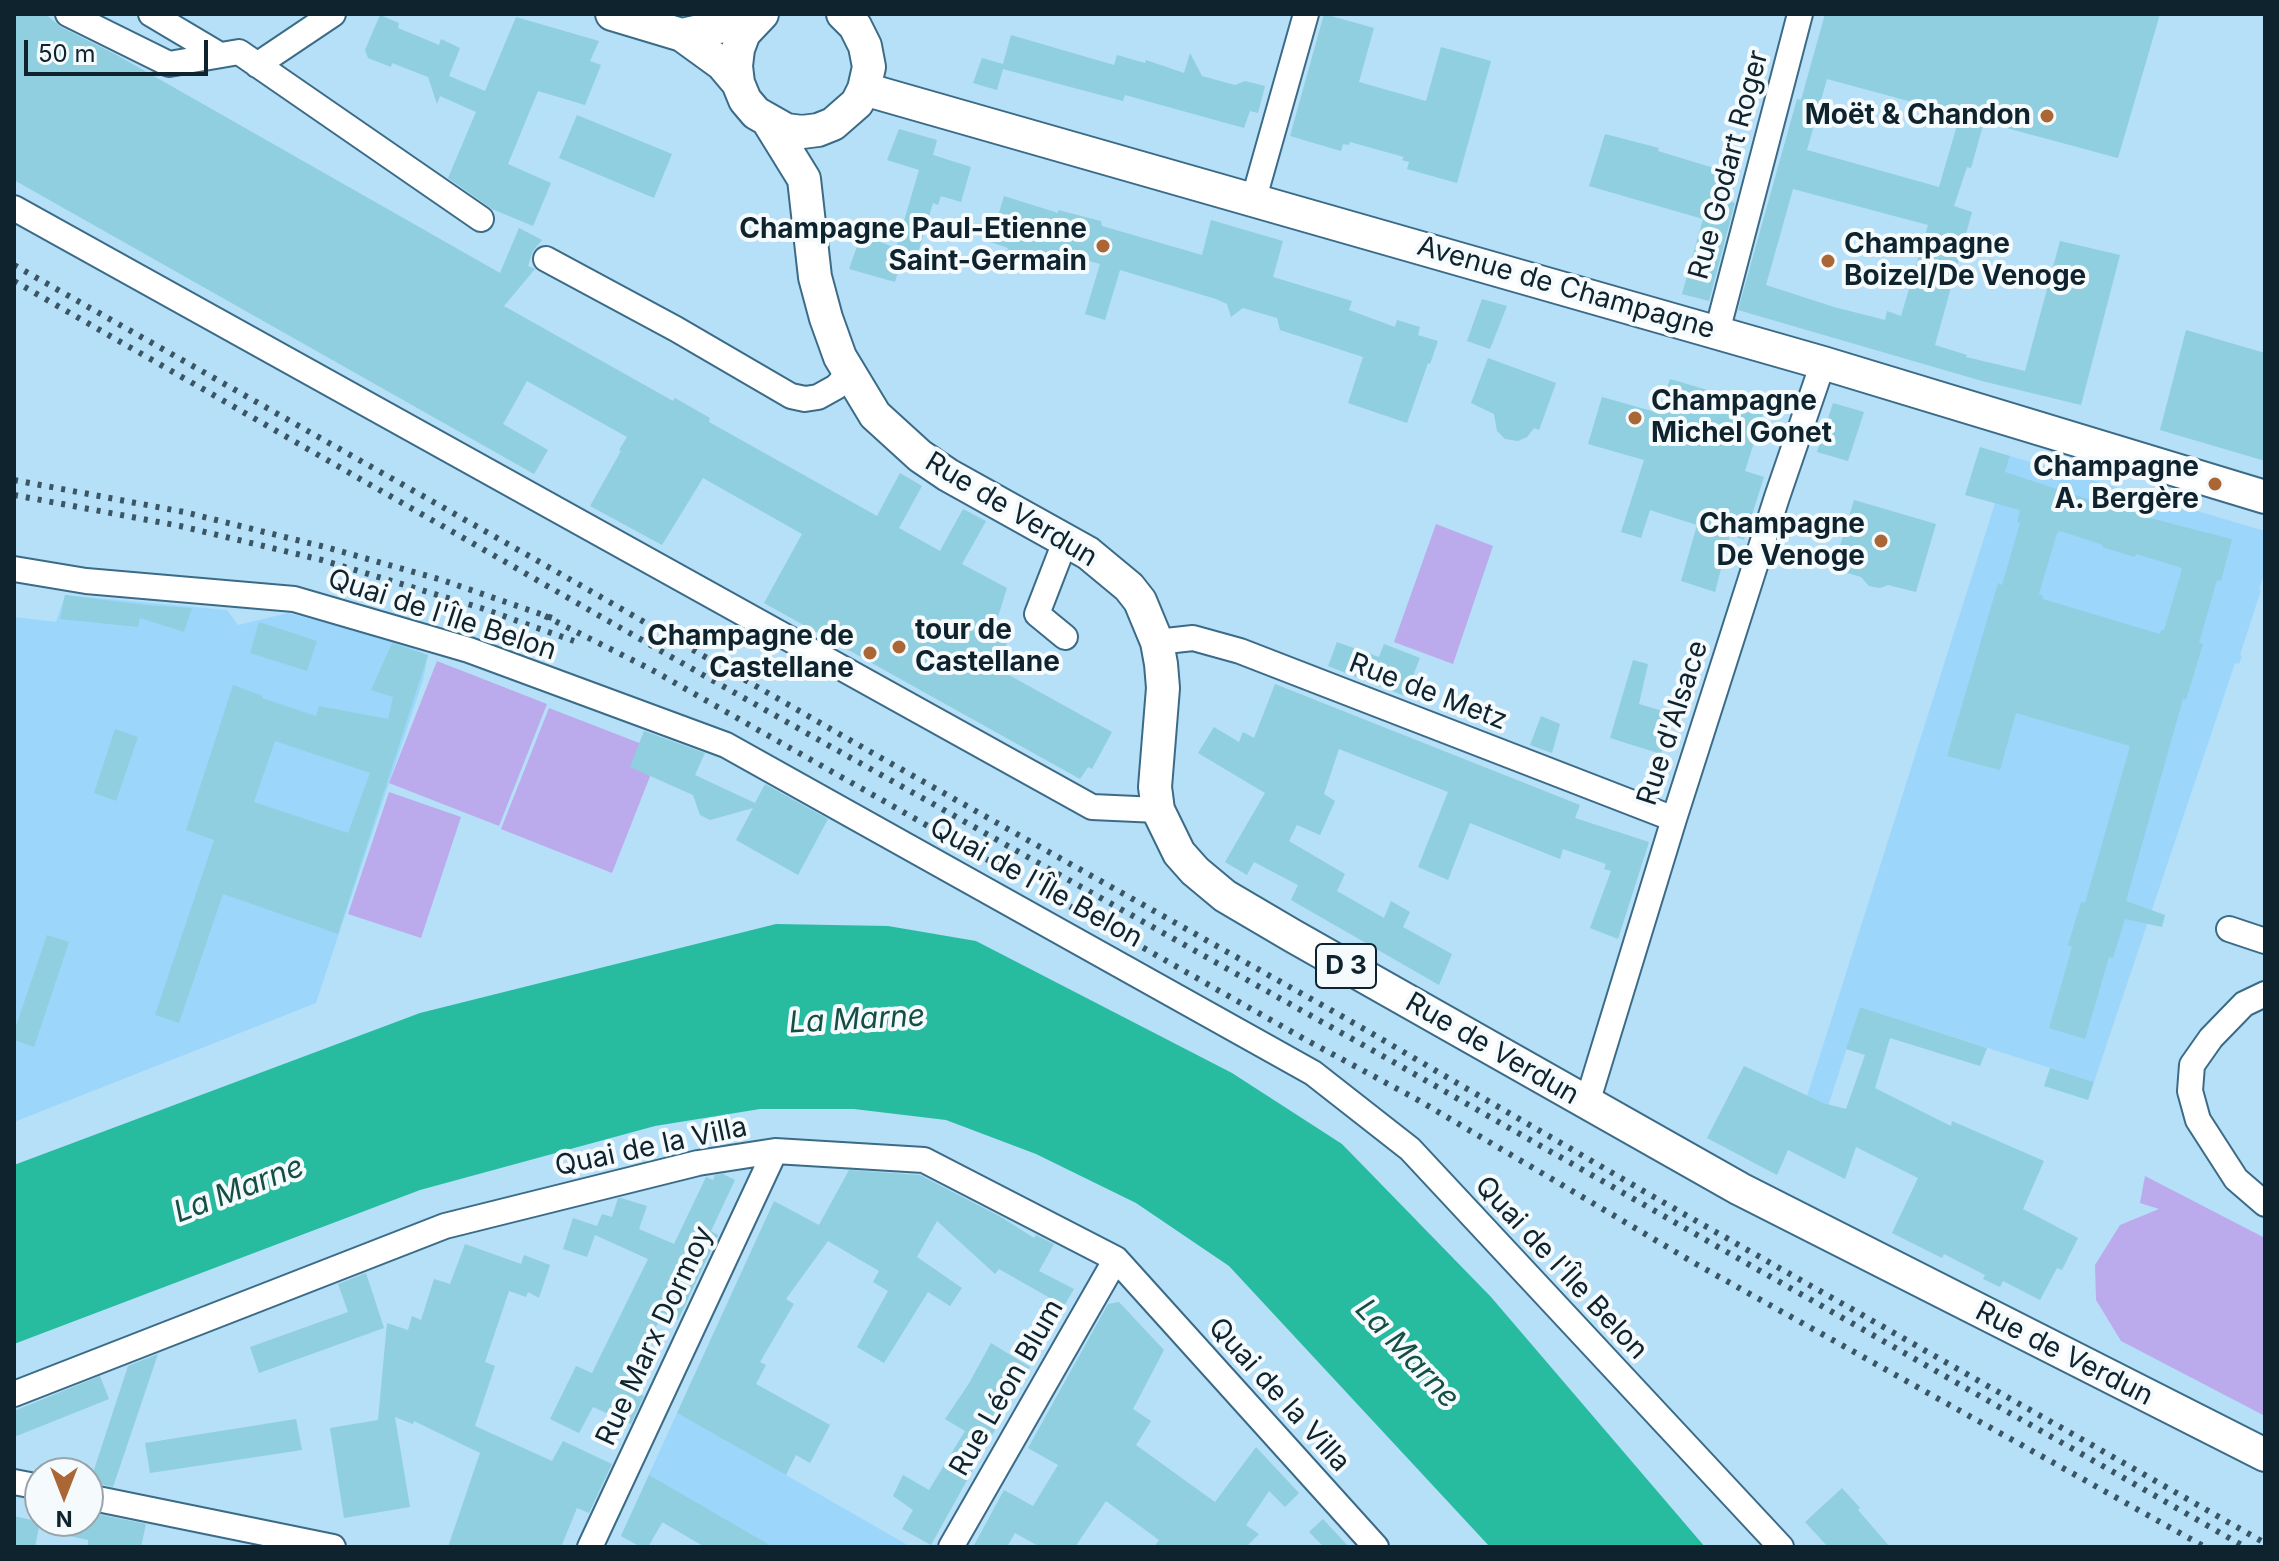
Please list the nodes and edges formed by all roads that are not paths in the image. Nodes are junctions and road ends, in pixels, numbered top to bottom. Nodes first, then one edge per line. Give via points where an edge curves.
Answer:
1 (68, 14) edge
2 (151, 14) edge
3 (333, 14) edge
4 (612, 14) edge
5 (843, 14) edge
6 (1306, 14) edge
7 (1800, 14) edge
8 (758, 16) edge
9 (682, 35) junction
10 (220, 55) junction
11 (257, 65) junction
12 (738, 83) junction
13 (864, 89) junction
14 (770, 124) junction
15 (833, 124) junction
16 (804, 179) junction
17 (1254, 198) junction
18 (14, 208) edge
19 (481, 219) dead end
20 (546, 259) dead end
21 (1717, 332) junction
22 (1823, 363) junction
23 (849, 373) junction
24 (2265, 497) edge
25 (1066, 539) junction
26 (14, 569) edge
27 (59, 577) junction
28 (14, 588) edge
29 (1065, 637) dead end
30 (1157, 642) junction
31 (1158, 810) junction
32 (1674, 819) junction
33 (2229, 929) dead end
34 (2265, 941) edge
35 (2265, 994) edge
36 (1587, 1103) junction
37 (775, 1151) junction
38 (2265, 1204) edge
39 (1116, 1259) junction
40 (14, 1394) edge
41 (2265, 1455) edge
42 (104, 1500) edge
43 (333, 1547) edge
44 (590, 1547) edge
45 (951, 1547) edge
46 (1376, 1547) edge
47 (1781, 1547) edge

1 - 10 street via 169,64
2 - 10 street
3 - 11 street
4 - 9 main road
5 - 13 main road via 865,46 869,67
6 - 17 street
7 - 21 street, Rue Godart Roger
8 - 9 main road
8 - 12 main road via 738,49
9 - 12 main road via 722,64
10 - 11 street via 239,52
11 - 19 street
12 - 14 main road, Rue de Verdun via 745,100
13 - 15 main road via 857,103
13 - 17 main road, Avenue de Champagne
14 - 15 main road via 802,132
14 - 16 main road, Rue de Verdun / D 3
15 - 16 main road
16 - 23 main road, Rue de Verdun / D 3 via 815,277
17 - 21 main road, Avenue de Champagne
18 - 31 street via 1092,807
20 - 23 street via 791,396 818,397
21 - 22 main road, Avenue de Champagne
22 - 24 main road, Avenue de Champagne
22 - 32 street, Rue d'Alsace
23 - 25 main road, Rue de Verdun / D 3 via 875,415 920,456
25 - 29 street via 1037,614
25 - 30 main road, Rue de Verdun / D 3 via 1129,587
26 - 27 street, Quai de l'Île Belon
27 - 28 street
27 - 47 street, Quai de l'Île Belon via 294,599 469,650 726,745 1313,1073 1410,1149
30 - 31 main road, Rue de Verdun / D 3 via 1163,688
30 - 32 street, Rue de Metz via 1193,638 1240,651
31 - 36 main road, Rue de Verdun / D 3 via 1179,853 1225,896
32 - 36 street, Rue d'Alsace
33 - 34 street
35 - 38 street via 2244,1004 2211,1038 2192,1065 2190,1091 2198,1120 2236,1179
36 - 41 main road, Rue de Verdun / D 3 via 1740,1189
37 - 39 street, Quai de la Villa via 924,1160
37 - 40 street, Quai de la Villa via 698,1163 445,1226
37 - 44 street, Rue Marx Dormoy
39 - 45 street, Rue Léon Blum
39 - 46 street, Quai de la Villa
42 - 43 street

